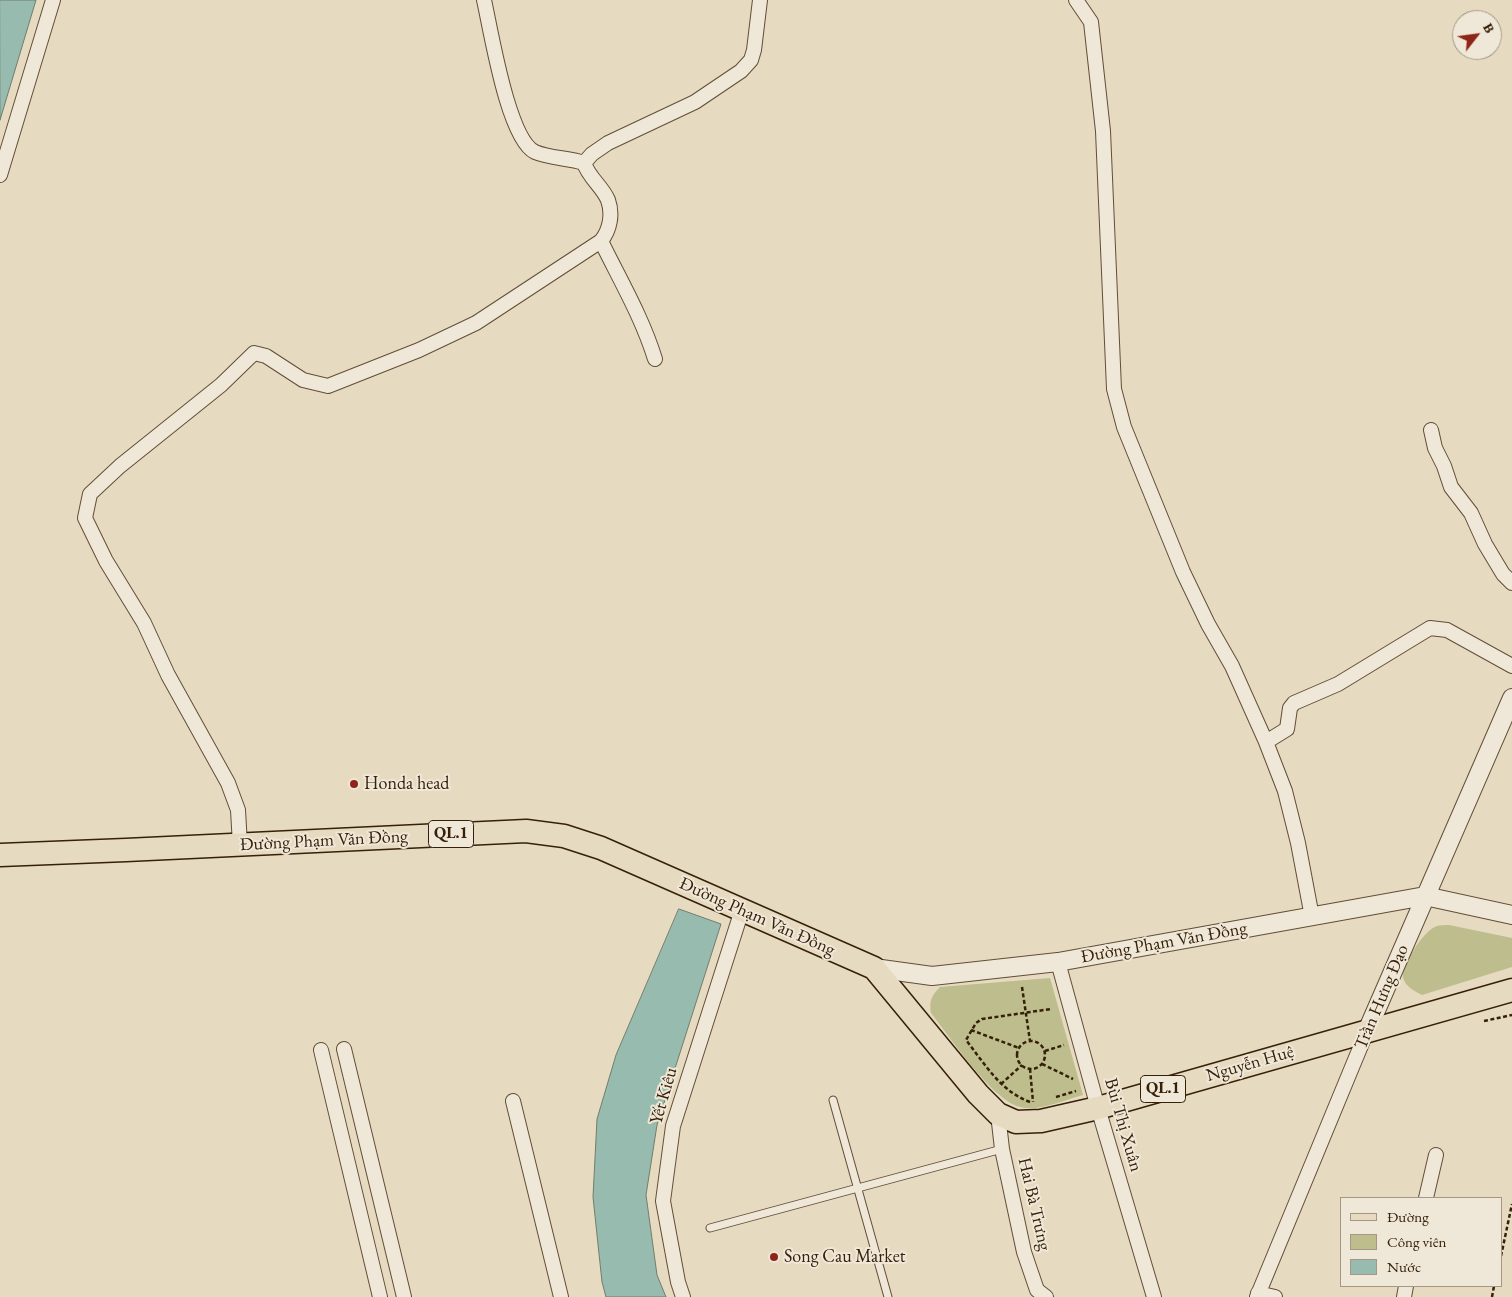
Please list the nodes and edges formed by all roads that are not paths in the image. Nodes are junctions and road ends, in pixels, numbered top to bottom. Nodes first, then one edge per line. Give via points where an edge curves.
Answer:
1 (53, 0) edge
2 (484, 0) edge
3 (760, 0) edge
4 (1076, 0) edge
5 (584, 163) junction
6 (0, 175) edge
7 (601, 241) junction
8 (655, 359) dead end
9 (1431, 430) dead end
10 (1512, 583) edge
11 (1512, 666) edge
12 (1512, 698) edge
13 (1266, 742) junction
14 (240, 845) junction
15 (0, 855) edge
16 (1425, 896) junction
17 (742, 910) junction
18 (1512, 915) edge
19 (1312, 917) junction
20 (1058, 962) junction
21 (874, 968) junction
22 (1512, 990) edge
23 (1367, 1031) junction
24 (344, 1049) dead end
25 (321, 1050) dead end
26 (514, 1100) dead end
27 (833, 1100) dead end
28 (1098, 1108) junction
29 (998, 1114) junction
30 (1002, 1149) junction
31 (1436, 1155) dead end
32 (858, 1188) junction
33 (1426, 1197) edge
34 (710, 1228) dead end
35 (1037, 1295) edge
36 (1258, 1295) edge
37 (380, 1297) edge
38 (404, 1297) edge
39 (561, 1297) edge
40 (683, 1297) edge
41 (888, 1297) edge
42 (1154, 1297) edge
43 (1276, 1297) edge

1 - 6 street
2 - 5 street via 507,101 525,144 535,152
3 - 5 street via 754,50 751,60 741,71 695,102 608,143
4 - 13 street via 1091,22 1103,131 1114,390 1124,426 1183,572 1232,666
5 - 7 street via 608,199 610,224
7 - 8 street via 641,319
7 - 14 street via 476,323 419,350 328,386 303,380 266,356 254,353 221,385 90,494 85,518 228,783 238,810
9 - 10 street via 1452,487 1503,574
11 - 13 street via 1447,630 1430,628 1338,684 1294,703 1290,708 1287,729
12 - 16 street, Trần Hưng Đạo
13 - 19 street via 1285,790
14 - 15 main road, Đường Phạm Văn Đồng / QL.1
14 - 17 main road, Đường Phạm Văn Đồng / QL.1 via 535,832 564,836 601,848
16 - 18 street, Đường Phạm Văn Đồng
16 - 19 street, Đường Phạm Văn Đồng
16 - 23 street, Trần Hưng Đạo
17 - 21 main road, Đường Phạm Văn Đồng / QL.1
17 - 40 street, Yết Kiêu via 673,1126 663,1201
19 - 20 street, Đường Phạm Văn Đồng
20 - 21 street, Đường Phạm Văn Đồng via 932,976
20 - 28 street, Bùi Thị Xuân
21 - 29 main road, Nguyễn Huệ / QL.1
22 - 23 main road, Nguyễn Huệ / QL.1
23 - 28 main road, Nguyễn Huệ / QL.1
23 - 36 street, Trần Hưng Đạo
24 - 38 street
25 - 37 street
26 - 39 street
27 - 32 lane
28 - 29 main road, Nguyễn Huệ / QL.1 via 1041,1121 1016,1122
28 - 42 street, Bùi Thị Xuân
29 - 30 street, Hai Bà Trưng
30 - 32 lane
30 - 35 street, Hai Bà Trưng via 1024,1252
31 - 33 street
32 - 34 lane
32 - 41 lane
36 - 43 street

